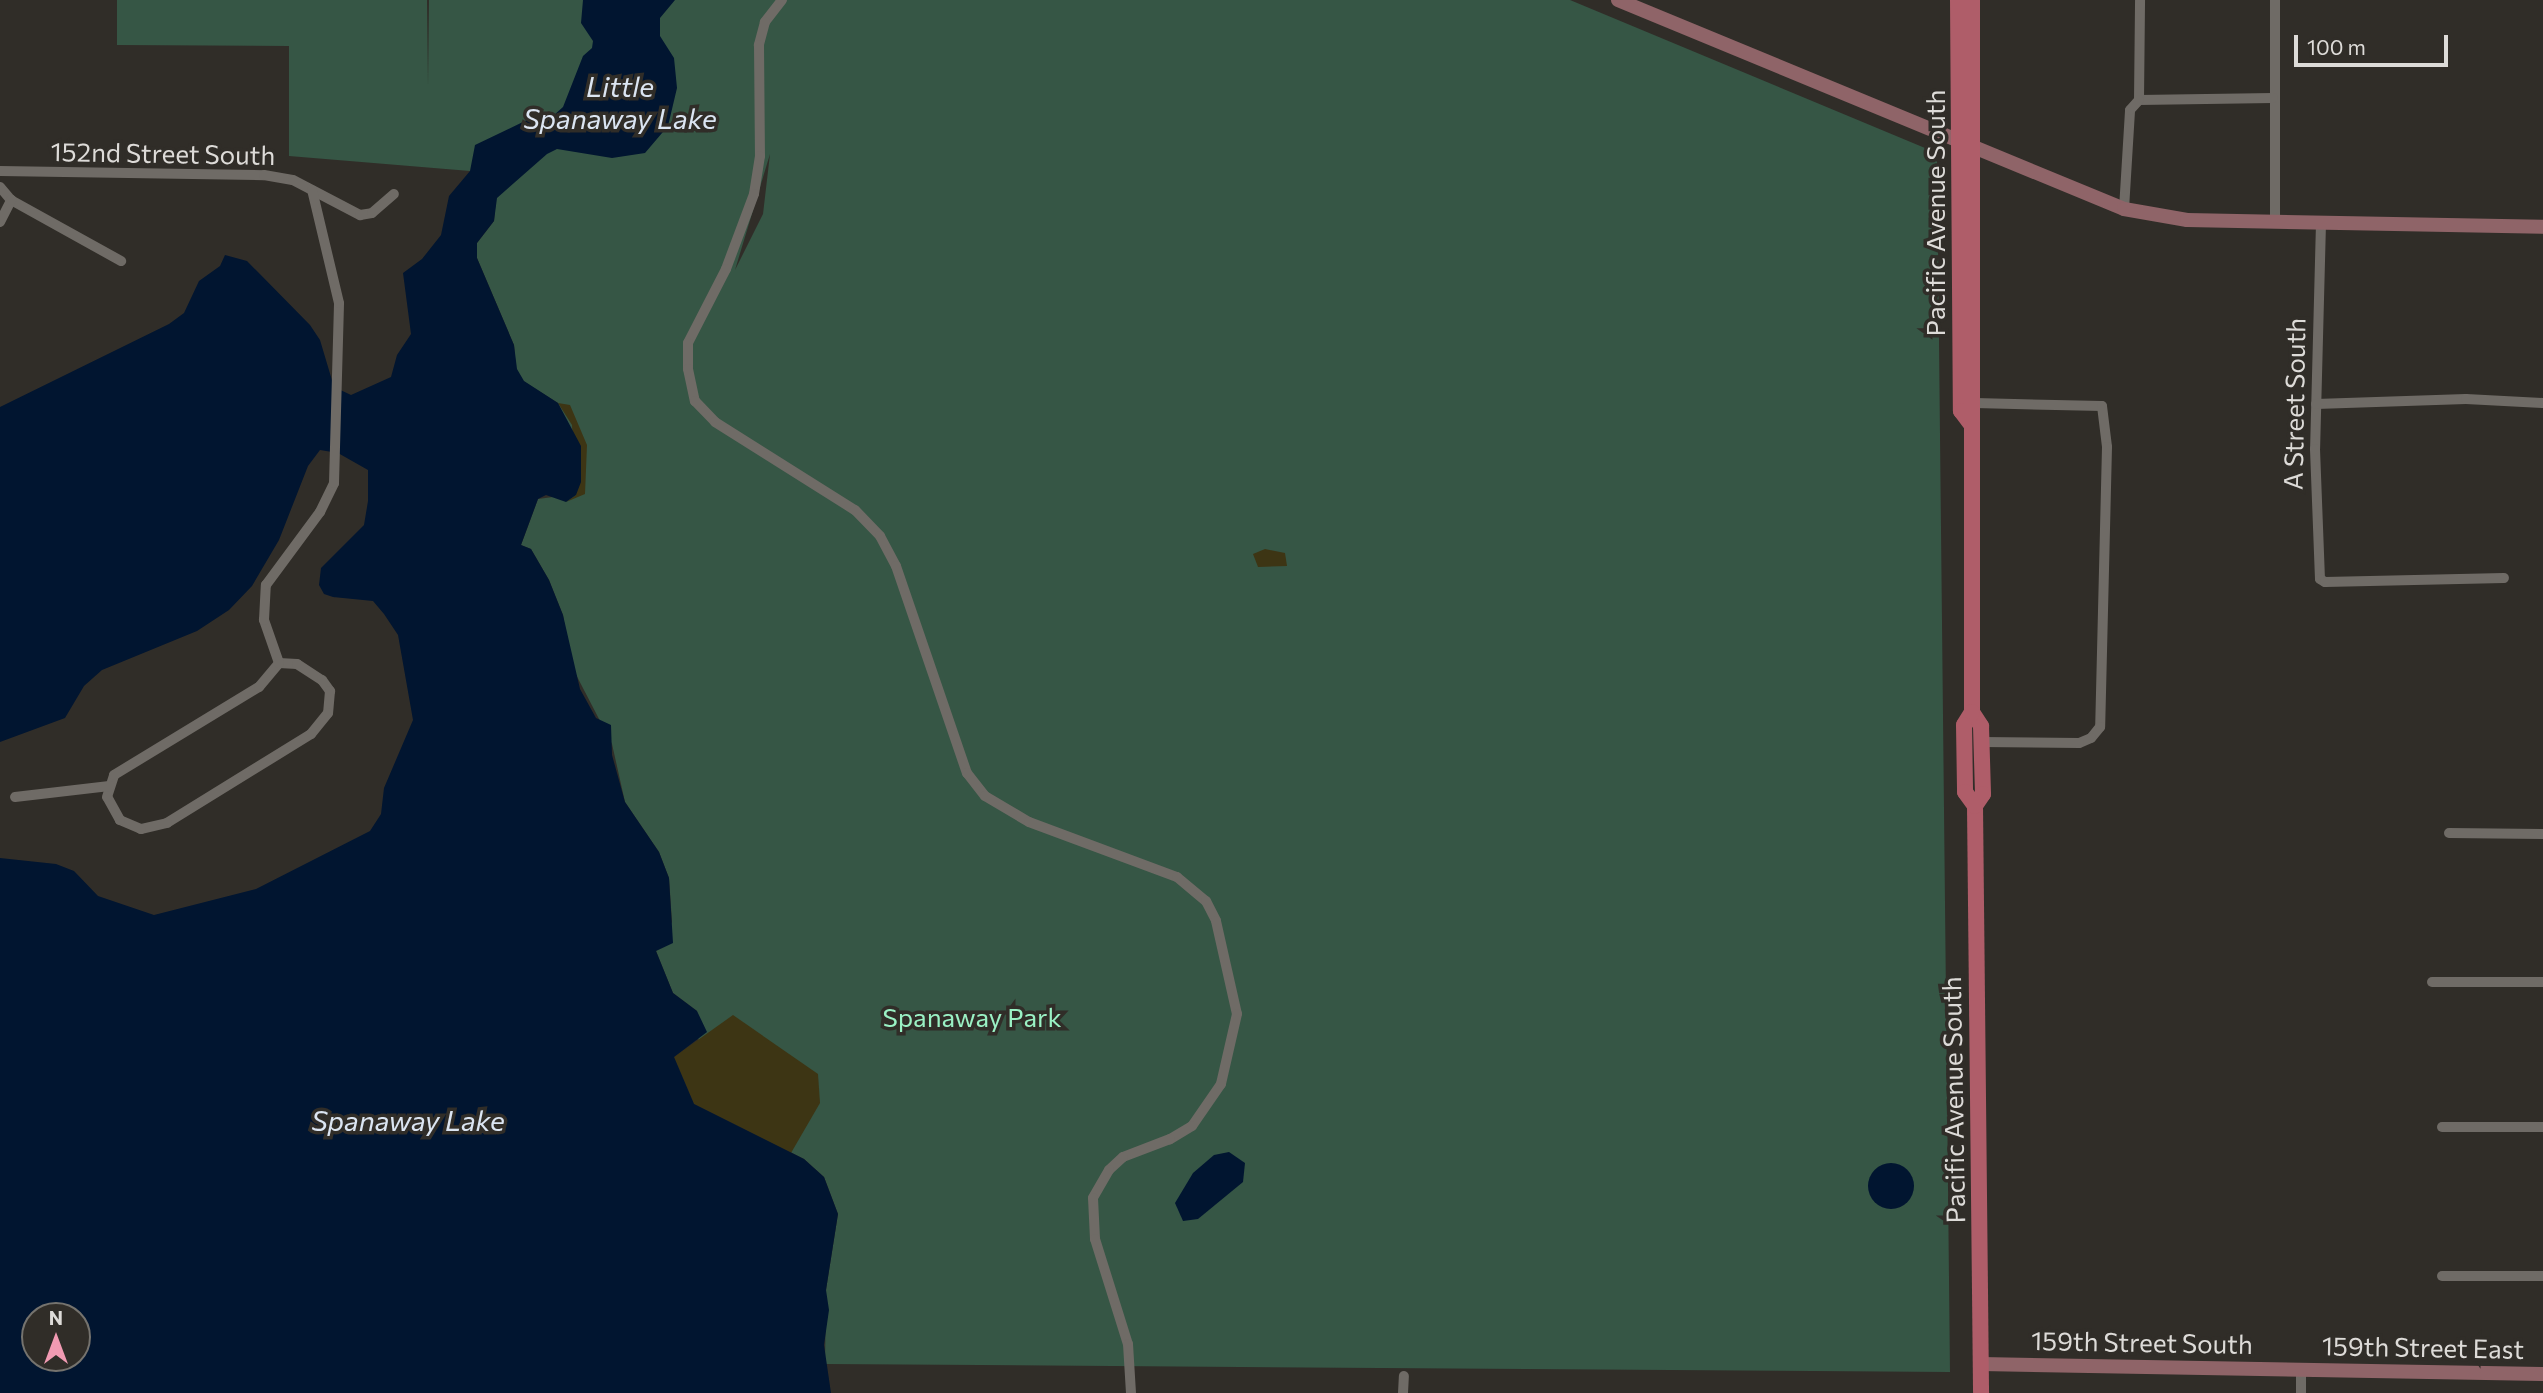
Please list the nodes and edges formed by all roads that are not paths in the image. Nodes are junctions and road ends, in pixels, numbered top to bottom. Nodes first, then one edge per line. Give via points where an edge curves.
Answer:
1 (782, 0) edge
2 (1618, 0) edge
3 (1958, 0) edge
4 (1972, 0) edge
5 (2140, 0) edge
6 (2274, 0) edge
7 (2273, 98) junction
8 (2139, 100) junction
9 (1965, 145) junction
10 (0, 172) edge
11 (0, 187) edge
12 (312, 190) junction
13 (394, 194) dead end
14 (11, 200) junction
15 (2124, 209) junction
16 (0, 222) edge
17 (2275, 222) junction
18 (2321, 223) junction
19 (2543, 227) edge
20 (121, 261) dead end
21 (1975, 403) junction
22 (2543, 403) edge
23 (2316, 404) junction
24 (1969, 423) junction
25 (2504, 578) dead end
26 (279, 663) junction
27 (1972, 712) junction
28 (1981, 742) junction
29 (109, 786) junction
30 (16, 797) dead end
31 (1975, 806) junction
32 (2449, 833) dead end
33 (2543, 834) edge
34 (2432, 982) dead end
35 (2543, 982) edge
36 (2442, 1127) dead end
37 (2543, 1127) edge
38 (2442, 1276) dead end
39 (2543, 1276) edge
40 (1981, 1364) junction
41 (2301, 1370) junction
42 (2543, 1374) edge
43 (1404, 1376) dead end
44 (1131, 1393) edge
45 (1404, 1393) edge
46 (1982, 1393) edge
47 (2301, 1393) edge

1 - 44 street via 765,22 759,45 761,156 754,194 726,269 688,343 689,383 695,401 715,422 855,510 880,536 895,566 967,773 985,796 1029,822 1169,873 1206,901 1216,920 1237,1023 1221,1084 1192,1126 1123,1157 1109,1170 1093,1198 1095,1239 1128,1344
2 - 9 main road
3 - 9 main road, Pacific Avenue South
4 - 9 main road, Pacific Avenue South
5 - 8 street
6 - 7 street
7 - 8 street
7 - 17 street
8 - 15 street via 2130,110
9 - 15 main road
9 - 21 main road, Pacific Avenue South
9 - 24 main road, Pacific Avenue South via 1961,411
10 - 12 street, 152nd Street South via 264,175 293,180
11 - 14 street
12 - 13 street, 152nd Street South via 360,215 372,212
12 - 26 street via 339,303 334,460 329,499 266,585 264,621
14 - 16 street
14 - 20 street
15 - 17 main road via 2187,220
17 - 18 main road
18 - 19 main road
18 - 23 street, A Street South
21 - 24 main road, Pacific Avenue South
21 - 28 street via 2102,406 2107,447 2102,706 2095,734 2079,743
22 - 23 street via 2466,399
23 - 25 street, A Street South via 2315,521 2318,573 2325,582
24 - 27 main road, Pacific Avenue South
26 - 29 street via 258,687 124,768
26 - 29 street via 297,664 330,691 328,713 311,734 155,828 132,827 120,820 109,806
27 - 28 main road, Pacific Avenue South via 1981,726
27 - 31 main road, Pacific Avenue South via 1964,725 1965,792
28 - 31 main road, Pacific Avenue South via 1983,794
29 - 30 street
31 - 40 main road, Pacific Avenue South
32 - 33 street
34 - 35 street
36 - 37 street
38 - 39 street
40 - 41 main road, 159th Street South
40 - 46 main road, Pacific Avenue South
41 - 42 main road, 159th Street East
41 - 47 street
43 - 45 street

